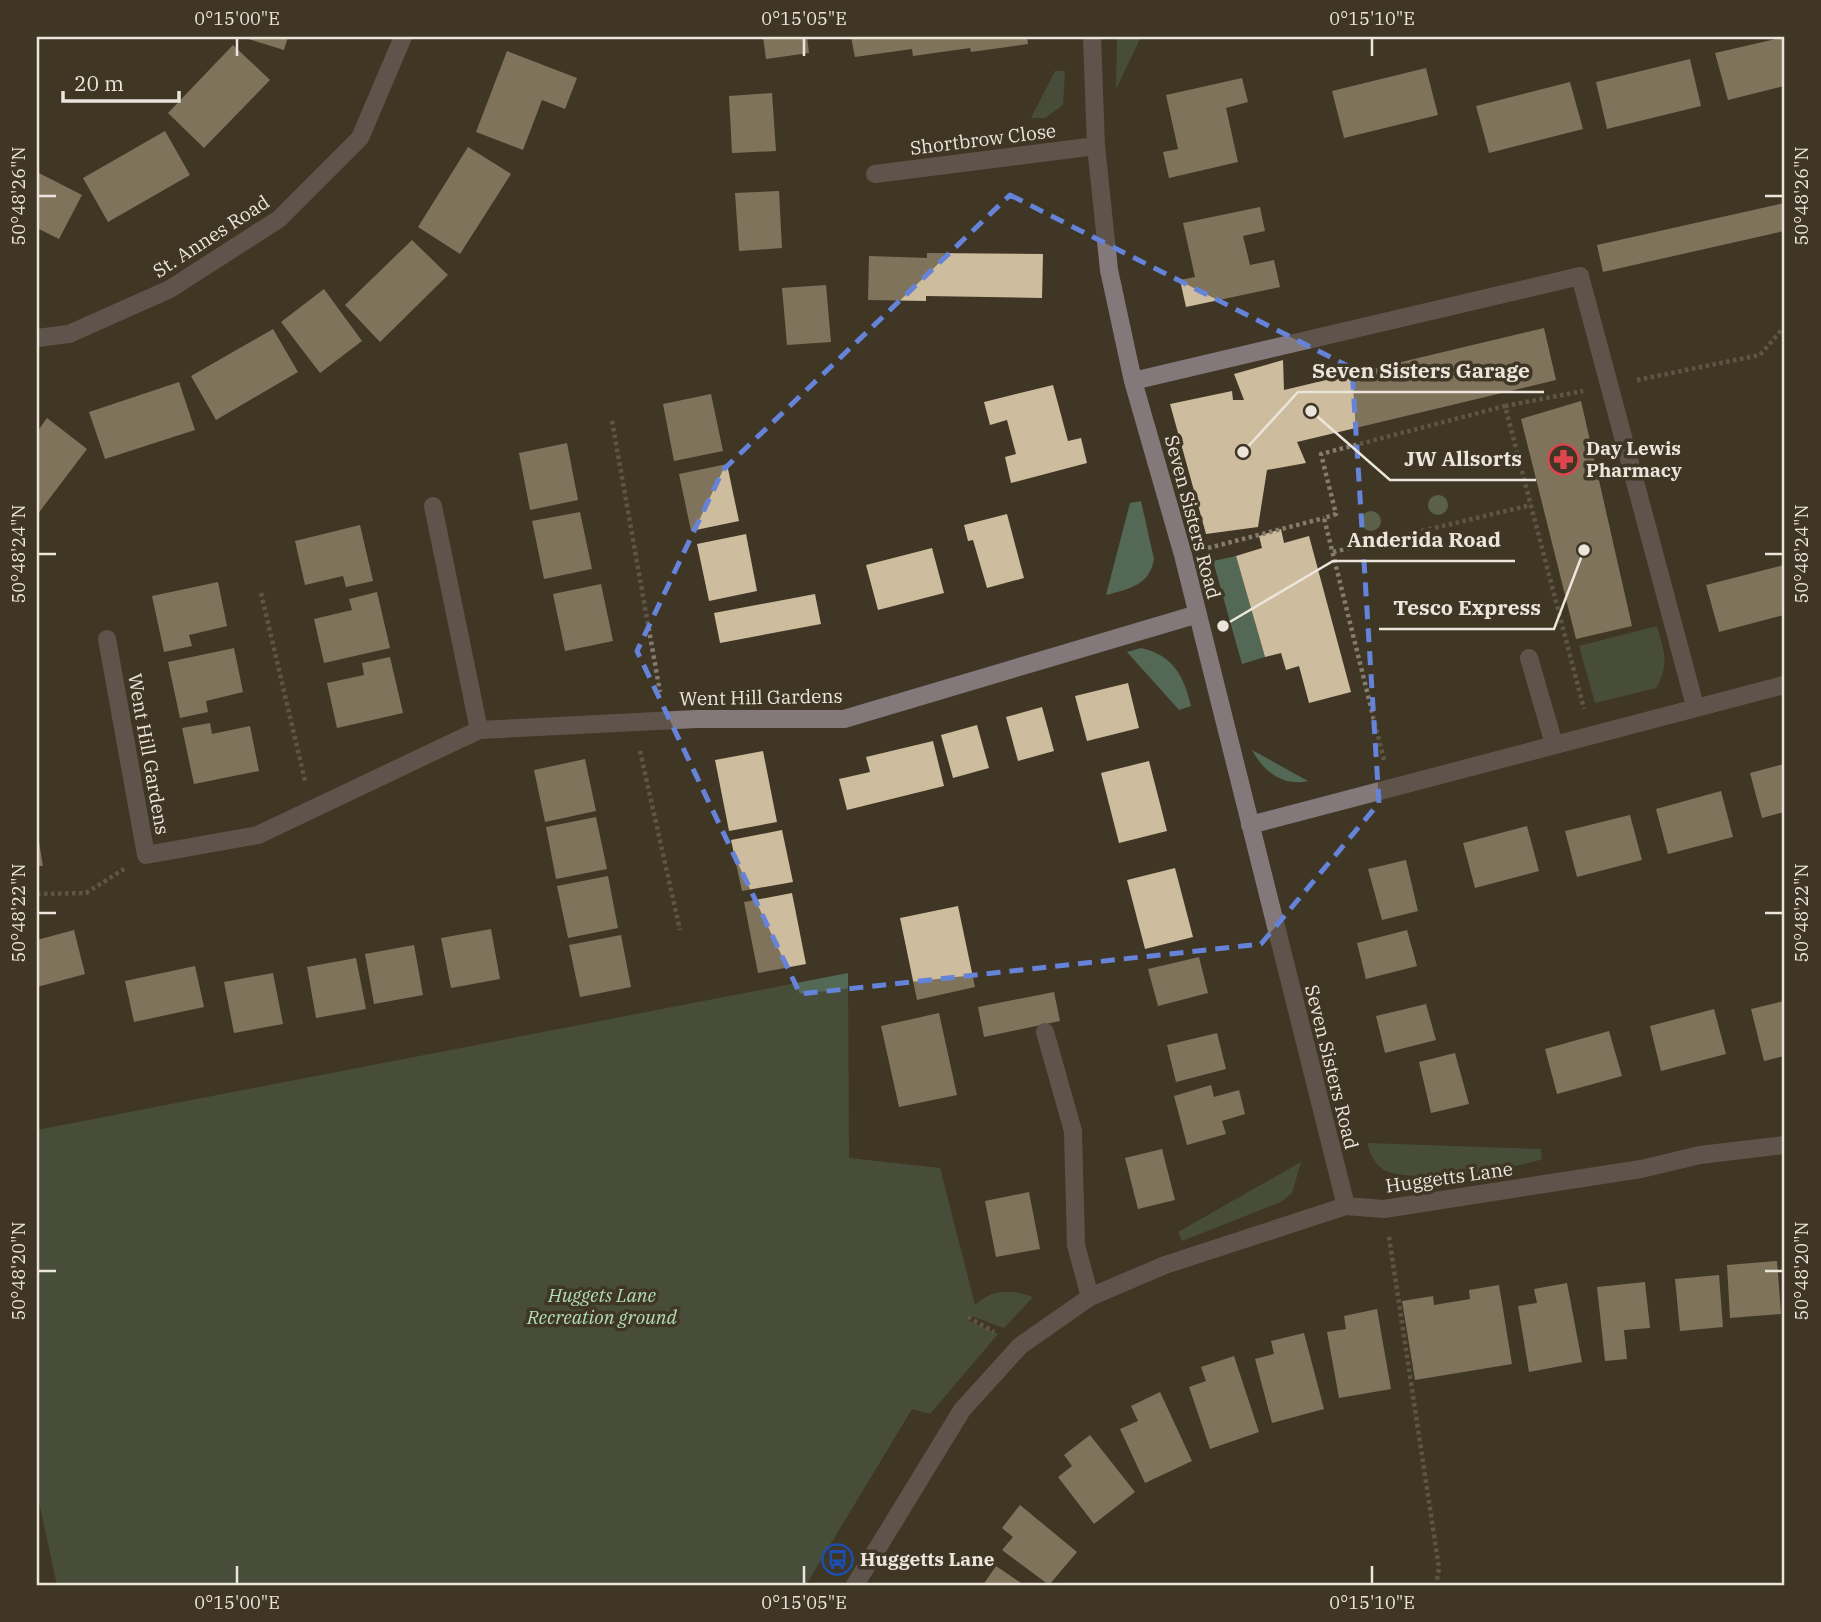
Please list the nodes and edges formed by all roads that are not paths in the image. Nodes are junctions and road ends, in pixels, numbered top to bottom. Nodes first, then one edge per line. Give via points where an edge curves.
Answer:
1 (403, 37) edge
2 (1092, 37) edge
3 (1096, 146) junction
4 (875, 174) dead end
5 (37, 338) edge
6 (1133, 381) junction
7 (433, 506) dead end
8 (1198, 614) junction
9 (107, 639) dead end
10 (1529, 658) dead end
11 (1784, 685) edge
12 (1695, 706) junction
13 (479, 730) junction
14 (1553, 744) junction
15 (1250, 825) junction
16 (1045, 1032) dead end
17 (1784, 1145) edge
18 (1346, 1206) junction
19 (1090, 1297) junction
20 (855, 1585) edge

1 - 5 street, St. Annes Road via 359,138 279,219 170,289 69,334
2 - 3 street, Seven Sisters Road
3 - 4 street, Shortbrow Close
3 - 6 street, Seven Sisters Road via 1109,270
6 - 8 street, Seven Sisters Road
6 - 12 street via 1580,276
7 - 13 street
8 - 13 street, Went Hill Gardens via 844,719
8 - 15 street, Seven Sisters Road
9 - 13 street, Went Hill Gardens via 146,855 258,835
10 - 14 street
11 - 12 street
12 - 14 street
14 - 15 street
15 - 18 street, Seven Sisters Road
16 - 19 street via 1073,1130 1076,1245
17 - 18 street, Huggetts Lane via 1384,1209
18 - 19 street, Huggetts Lane via 1165,1265
19 - 20 street, Huggetts Lane via 1020,1346 962,1410

